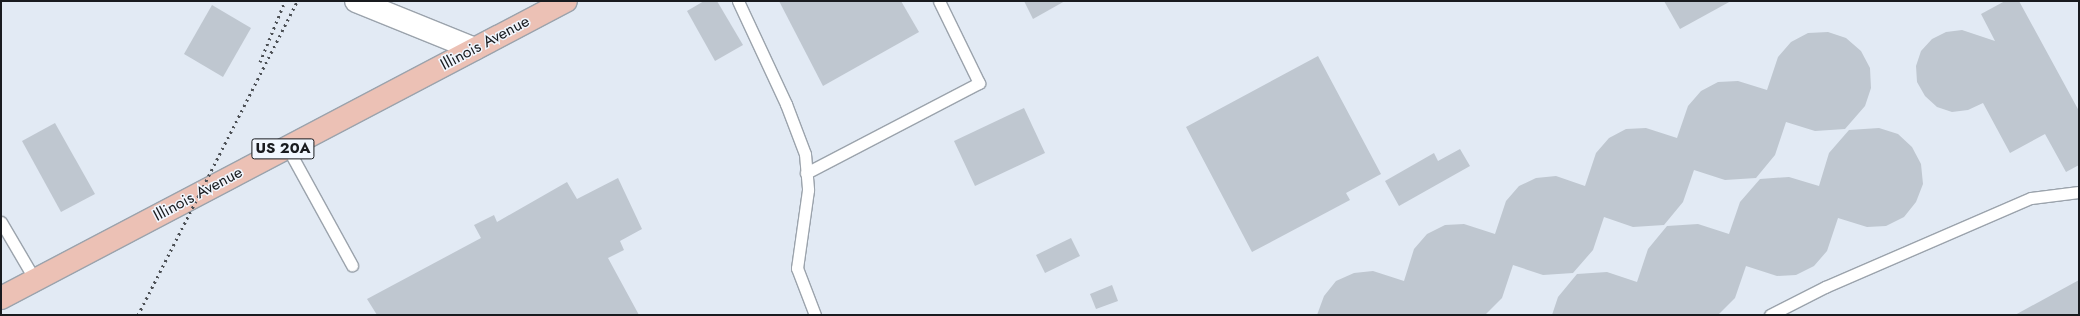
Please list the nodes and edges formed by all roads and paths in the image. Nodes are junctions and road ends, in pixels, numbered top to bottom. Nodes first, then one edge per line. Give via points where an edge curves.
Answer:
1 (356, 1) edge
2 (566, 1) edge
3 (738, 1) edge
4 (939, 1) edge
5 (379, 5) edge
6 (475, 49) junction
7 (287, 147) junction
8 (806, 173) junction
9 (2079, 192) edge
10 (1, 222) edge
11 (352, 265) dead end
12 (35, 280) junction
13 (1, 298) edge
14 (816, 315) edge
15 (1770, 315) edge

1 - 5 street
2 - 6 main road, Illinois Avenue / US 20A
3 - 8 lane via 800,139
4 - 8 lane via 979,83
5 - 6 street
6 - 7 main road, Illinois Avenue / US 20A
7 - 11 lane
7 - 12 main road, Illinois Avenue / US 20A
8 - 14 lane via 806,212 797,268
9 - 15 lane via 2031,198 1825,287
10 - 12 lane
12 - 13 main road, Illinois Avenue / US 20A

